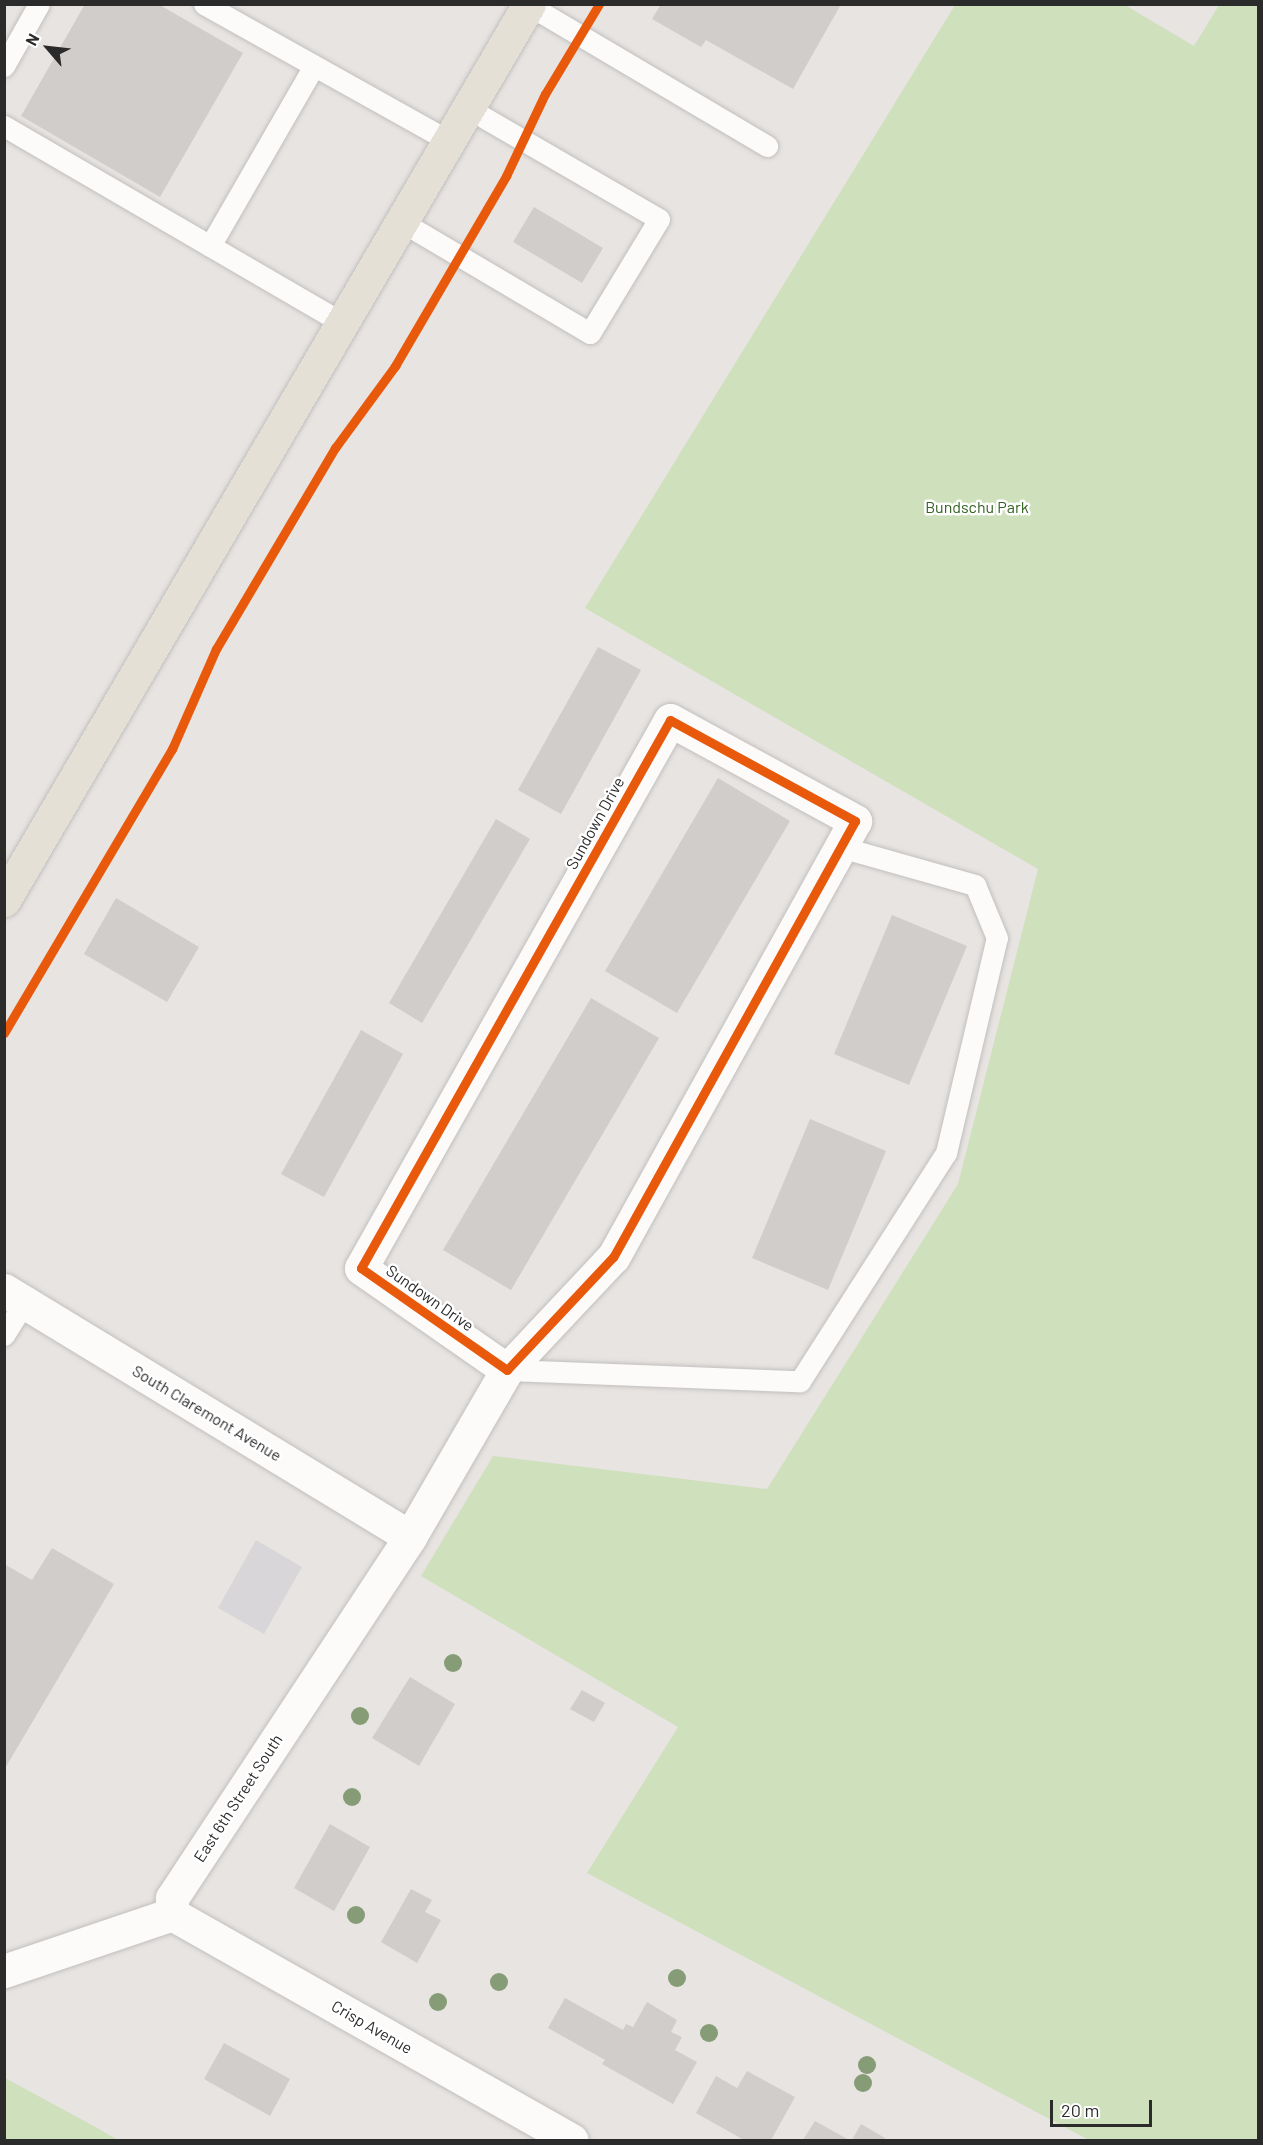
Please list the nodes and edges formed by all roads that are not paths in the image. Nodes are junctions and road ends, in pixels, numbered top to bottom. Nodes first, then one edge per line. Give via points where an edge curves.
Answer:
1 (39, 4) edge
2 (204, 4) edge
3 (528, 5) edge
4 (4, 66) edge
5 (314, 66) junction
6 (469, 109) junction
7 (4, 126) edge
8 (449, 141) junction
9 (767, 146) dead end
10 (402, 222) junction
11 (210, 246) junction
12 (342, 323) junction
13 (841, 847) junction
14 (4, 900) edge
15 (15, 1296) edge
16 (4, 1335) edge
17 (507, 1370) junction
18 (410, 1537) junction
19 (172, 1914) junction
20 (4, 1971) edge
21 (573, 2140) edge

1 - 4 lane
2 - 5 lane
3 - 6 main road
3 - 9 lane
5 - 8 lane
5 - 11 lane
6 - 8 main road
6 - 10 lane via 659,219 590,333
7 - 11 lane
8 - 10 main road
10 - 12 main road
11 - 12 lane
12 - 14 main road
13 - 17 street, Sundown Drive via 612,1257
13 - 17 lane via 975,885 997,938 946,1153 800,1381
13 - 17 street, Sundown Drive via 855,821 670,720 361,1268
15 - 16 lane
15 - 18 street, South Claremont Avenue
17 - 18 street, Sundown Drive
18 - 19 street, East 6th Street South via 172,1898
19 - 20 street
19 - 21 street, Crisp Avenue

